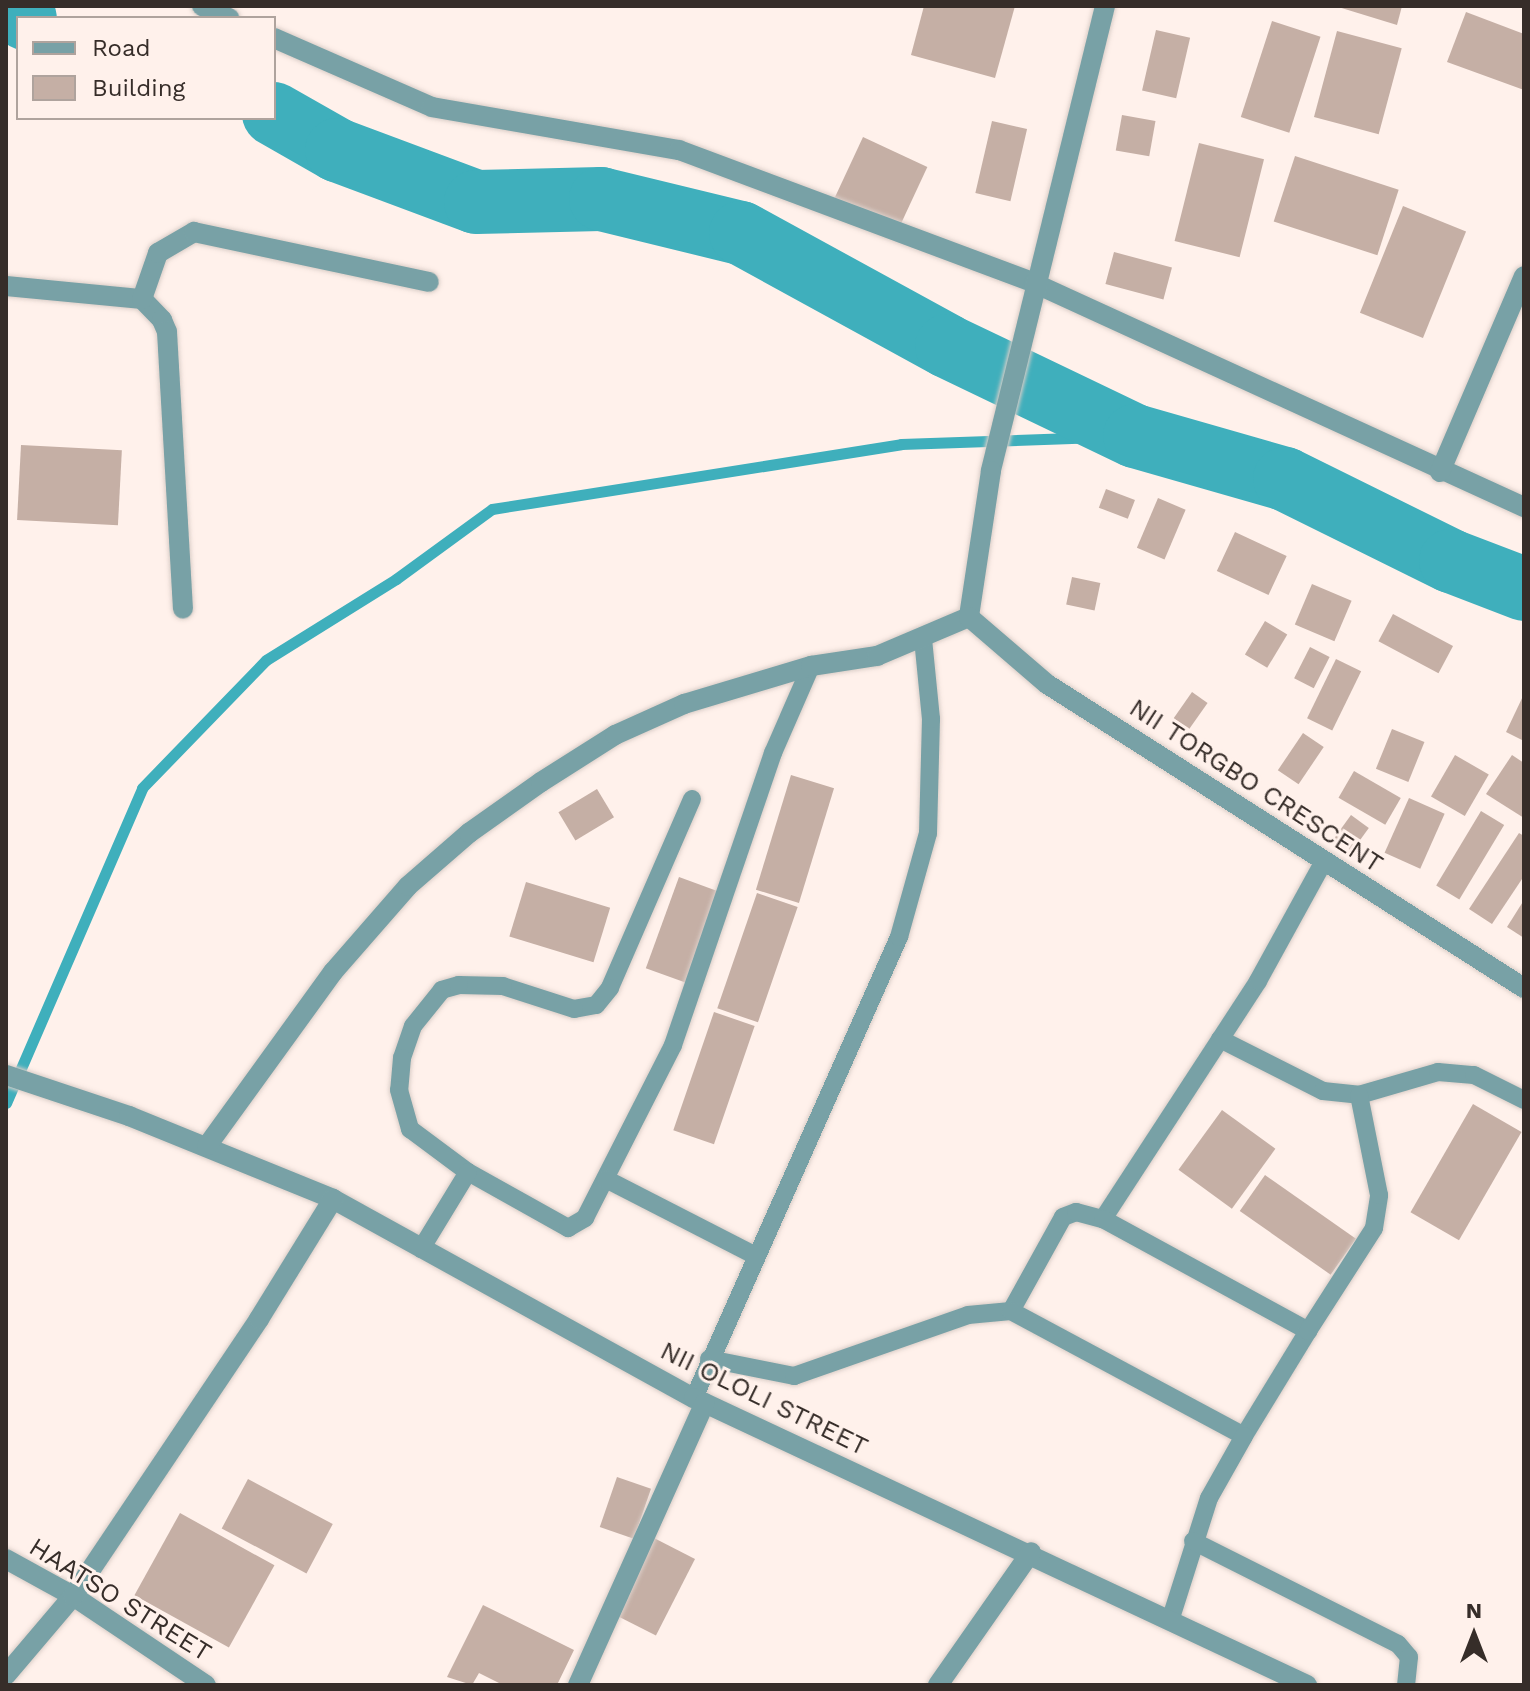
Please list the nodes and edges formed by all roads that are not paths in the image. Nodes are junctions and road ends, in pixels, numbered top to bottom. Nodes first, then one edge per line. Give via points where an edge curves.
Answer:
1 (202, 6) edge
2 (1105, 6) edge
3 (224, 16) edge
4 (276, 39) edge
5 (1524, 276) edge
6 (429, 282) dead end
7 (1034, 283) junction
8 (6, 286) edge
9 (142, 299) junction
10 (1440, 472) junction
11 (1524, 507) edge
12 (183, 609) dead end
13 (969, 617) junction
14 (923, 639) junction
15 (811, 666) junction
16 (692, 799) dead end
17 (1324, 861) junction
18 (1524, 988) edge
19 (1220, 1039) junction
20 (6, 1075) edge
21 (1359, 1095) junction
22 (1524, 1100) edge
23 (207, 1146) junction
24 (468, 1172) junction
25 (606, 1179) junction
26 (333, 1199) junction
27 (1103, 1219) junction
28 (421, 1249) junction
29 (756, 1256) junction
30 (1011, 1311) junction
31 (1308, 1331) junction
32 (709, 1359) junction
33 (699, 1400) junction
34 (1244, 1436) junction
35 (1193, 1541) junction
36 (1031, 1552) junction
37 (6, 1559) edge
38 (73, 1596) junction
39 (1170, 1621) junction
40 (6, 1675) edge
41 (206, 1685) edge
42 (578, 1685) edge
43 (938, 1685) edge
44 (1307, 1685) edge
45 (1406, 1685) edge

1 - 3 street
2 - 7 street
4 - 7 street via 432,107 679,150
5 - 10 street
6 - 9 street via 194,232 158,253
7 - 10 street
7 - 13 street via 991,471
8 - 9 street
9 - 12 street via 167,332
10 - 11 street
13 - 14 street
13 - 17 street, NII TORGBO CRESCENT via 1047,684
14 - 15 street via 877,656
14 - 29 lane via 931,719 928,833 899,937
15 - 23 street via 684,704 615,735 469,833 408,886 333,972
15 - 25 lane via 773,753 673,1045
16 - 24 lane via 610,988 596,1005 574,1009 503,986 459,985 442,990 413,1026 399,1090 410,1129
17 - 18 street, NII TORGBO CRESCENT
17 - 19 lane
19 - 21 lane via 1323,1091
19 - 27 lane
20 - 23 street, NII OLOLI STREET
21 - 22 lane via 1438,1072 1474,1075
21 - 31 lane via 1379,1195 1374,1228
23 - 26 street, NII OLOLI STREET
24 - 25 lane via 568,1228 585,1218
24 - 28 lane
25 - 29 lane
26 - 28 street, NII OLOLI STREET
26 - 38 street
27 - 30 lane via 1076,1212 1063,1217
27 - 31 lane
28 - 33 street, NII OLOLI STREET
29 - 32 lane
30 - 32 lane via 968,1315 794,1376
30 - 34 lane
31 - 34 lane
32 - 33 lane
33 - 36 street, NII OLOLI STREET
33 - 42 street
34 - 35 lane
35 - 39 lane
35 - 45 lane via 1398,1644 1409,1657
36 - 39 street, NII OLOLI STREET
36 - 43 street
37 - 38 street, HAATSO STREET
38 - 40 street
38 - 41 street, HAATSO STREET
39 - 44 street, NII OLOLI STREET

